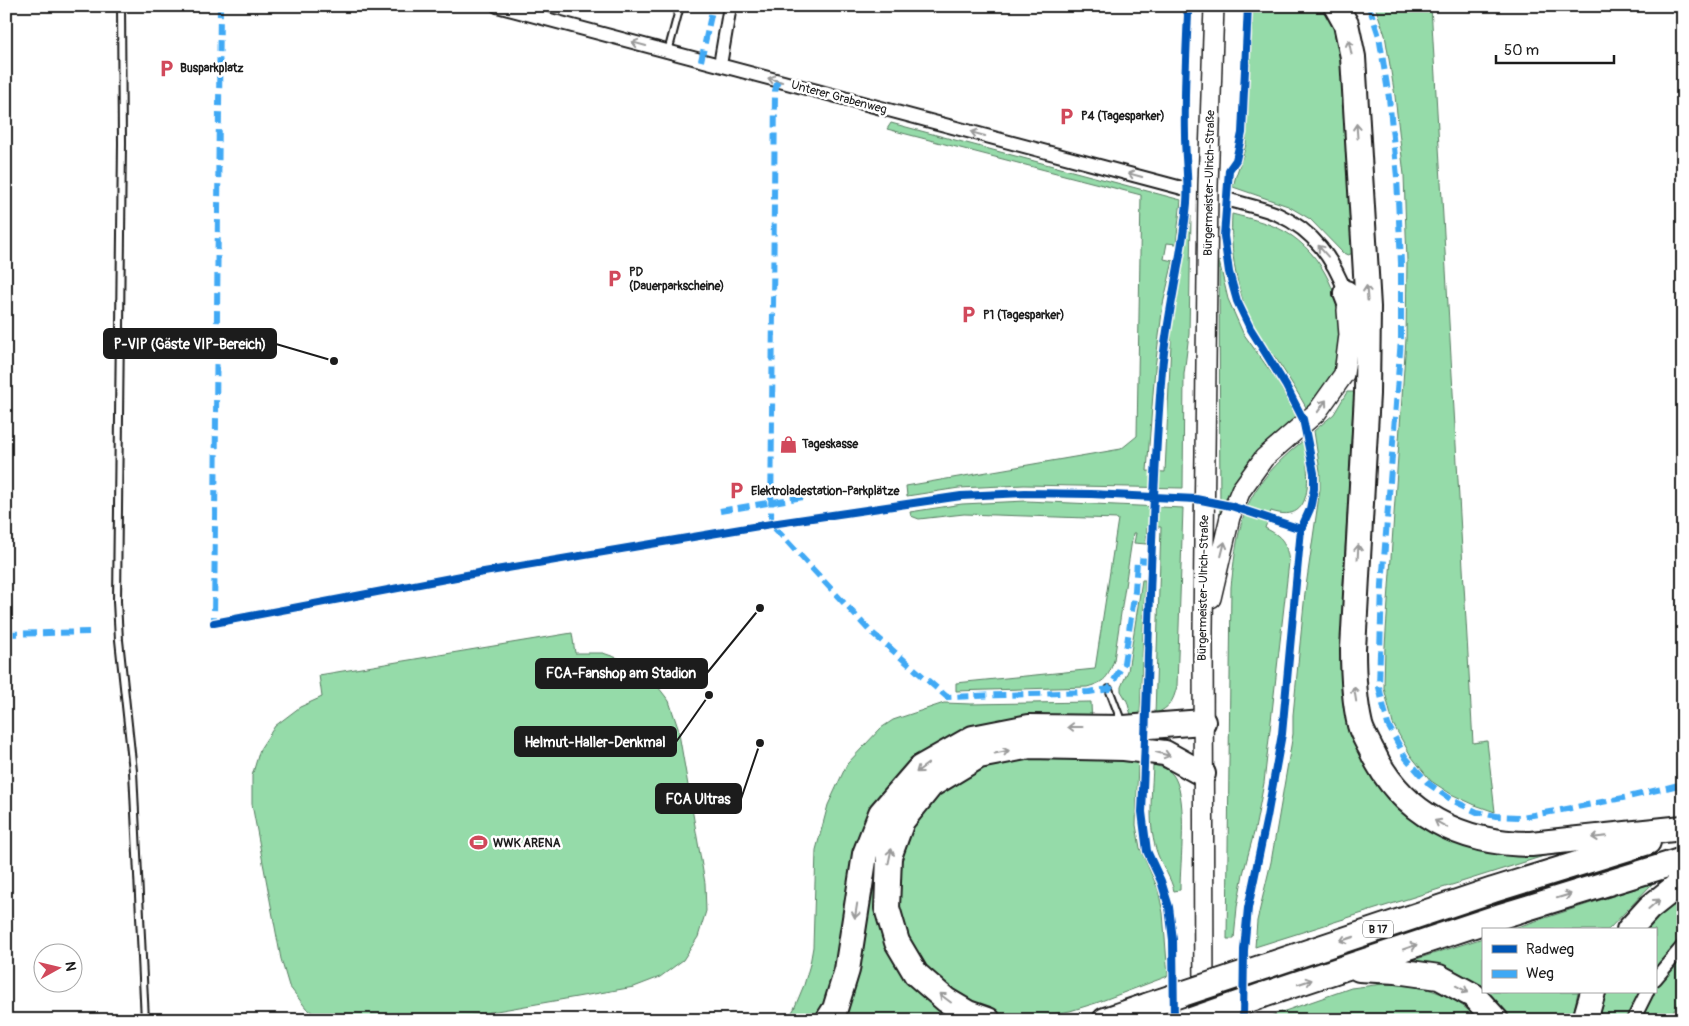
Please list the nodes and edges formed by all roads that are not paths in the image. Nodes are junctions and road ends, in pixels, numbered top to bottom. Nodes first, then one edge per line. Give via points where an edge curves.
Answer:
1 (122, 6) edge
2 (497, 6) edge
3 (680, 6) edge
4 (730, 6) edge
5 (1214, 6) edge
6 (1336, 6) edge
7 (668, 52) junction
8 (720, 65) junction
9 (1182, 188) dead end
10 (1230, 200) dead end
11 (1346, 293) junction
12 (1367, 394) junction
13 (1203, 631) junction
14 (1109, 689) dead end
15 (1203, 722) junction
16 (1124, 728) junction
17 (1203, 774) junction
18 (1683, 830) edge
19 (1683, 860) edge
20 (1683, 881) edge
21 (1631, 928) edge
22 (1683, 946) edge
23 (1347, 968) junction
24 (1656, 978) edge
25 (1592, 994) edge
26 (1646, 994) edge
27 (146, 1020) edge
28 (828, 1020) edge
29 (988, 1020) edge
30 (1105, 1020) edge
31 (1191, 1020) edge
32 (1204, 1020) edge
33 (1496, 1020) edge
34 (1585, 1020) edge
35 (1632, 1020) edge

1 - 27 lane via 117,601 133,772
7 -> 2 street, Unterer Grabenweg
3 - 7 lane
4 - 8 street
5 - 13 main road, Bürgermeister-Ulrich-Straße via 1208,177
12 -> 6 highway via 1368,307 1352,57 1346,24
7 - 8 street, Unterer Grabenweg
9 -> 8 street, Unterer Grabenweg
11 -> 10 street via 1327,254 1302,228 1279,214
11 - 12 highway via 1360,329
13 -> 11 main road via 1230,517 1241,490 1264,458 1317,412 1344,374 1349,335
18 -> 12 highway via 1531,844 1507,844 1478,838 1450,829 1424,814 1400,794 1378,766 1361,727 1354,689
13 - 15 main road, Bürgermeister-Ulrich-Straße
14 - 16 lane
15 - 16 highway
15 - 17 main road, Bürgermeister-Ulrich-Straße
16 -> 28 highway via 1029,727 982,736 920,768 881,814 865,854 847,970 835,1009
29 -> 17 highway via 946,1000 916,974 897,942 887,908 889,857 902,821 931,784 979,756 1030,746 1124,748 1165,753
17 - 32 main road, Bürgermeister-Ulrich-Straße
18 -> 30 highway, B 17, bridge
23 -> 19 highway, B 17
21 -> 20 highway via 1649,908
22 - 24 street
31 -> 23 highway, B 17, bridge
23 -> 33 highway via 1439,977 1474,996
25 - 34 highway
26 - 35 street

